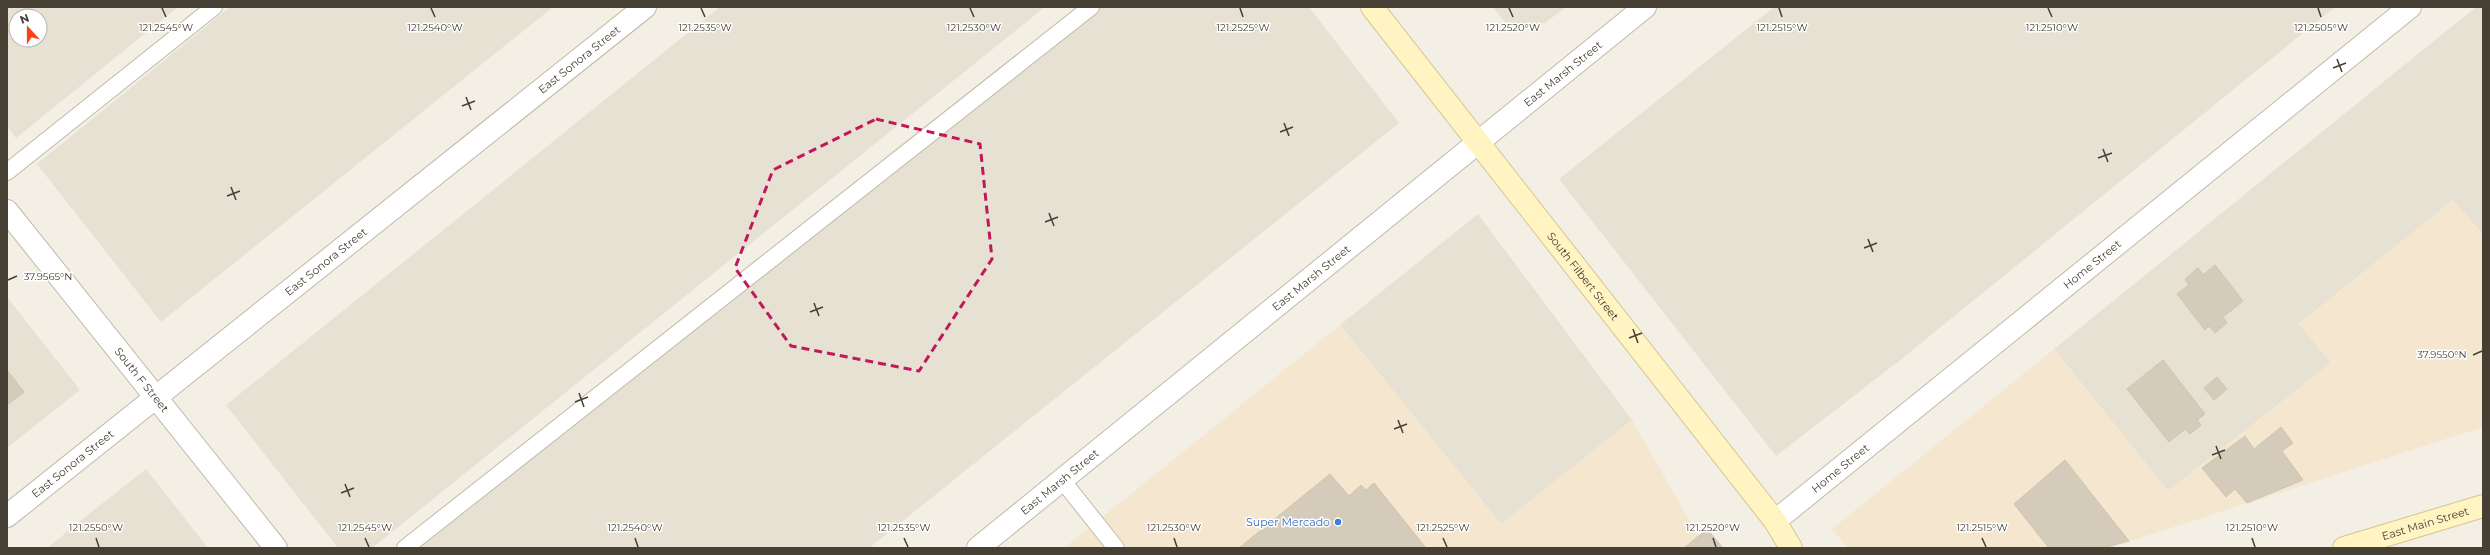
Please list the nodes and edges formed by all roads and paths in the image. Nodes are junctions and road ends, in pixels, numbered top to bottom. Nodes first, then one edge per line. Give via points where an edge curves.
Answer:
1 (214, 7) edge
2 (645, 7) edge
3 (1091, 7) edge
4 (1372, 7) edge
5 (1645, 7) edge
6 (2410, 7) edge
7 (1478, 142) junction
8 (7, 172) edge
9 (7, 211) edge
10 (156, 397) junction
11 (1062, 480) junction
12 (2481, 509) edge
13 (7, 516) edge
14 (1775, 521) junction
15 (276, 548) edge
16 (405, 548) edge
17 (978, 548) edge
18 (1116, 548) edge
19 (1791, 548) edge
20 (2344, 548) edge

1 - 8 lane
2 - 10 street, East Sonora Street
3 - 16 lane
4 - 7 street, South Filbert Street
5 - 7 street, East Marsh Street
6 - 14 street, Home Street
7 - 11 street, East Marsh Street
7 - 14 street, South Filbert Street
9 - 10 street, South F Street
10 - 13 street, East Sonora Street
10 - 15 street, South F Street
11 - 17 street, East Marsh Street
11 - 18 lane
12 - 20 street, East Main Street
14 - 19 street, South Filbert Street

